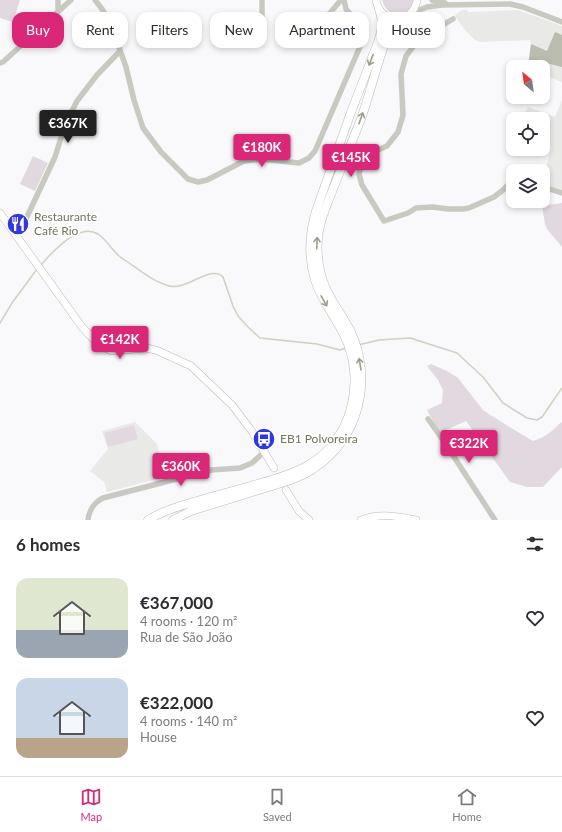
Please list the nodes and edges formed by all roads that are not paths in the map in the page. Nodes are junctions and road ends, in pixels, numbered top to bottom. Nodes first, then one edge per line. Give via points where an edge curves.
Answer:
1 (58, 0) edge
2 (71, 0) edge
3 (95, 0) edge
4 (262, 0) edge
5 (342, 0) edge
6 (372, 0) edge
7 (417, 0) edge
8 (432, 0) edge
9 (378, 5) edge
10 (451, 5) junction
11 (58, 11) junction
12 (262, 12) edge
13 (331, 12) edge
14 (412, 12) edge
15 (415, 12) edge
16 (453, 19) dead end
17 (562, 22) edge
18 (383, 48) edge
19 (120, 51) junction
20 (0, 63) edge
21 (506, 186) edge
22 (550, 189) edge
23 (562, 193) edge
24 (0, 214) edge
25 (17, 236) junction
26 (428, 419) dead end
27 (264, 452) junction
28 (274, 468) dead end
29 (286, 490) dead end
30 (233, 498) junction
31 (183, 505) junction
32 (88, 520) edge
33 (142, 520) edge
34 (148, 520) edge
35 (158, 520) edge
36 (173, 520) edge
37 (309, 520) edge
38 (361, 520) edge
39 (416, 520) edge
40 (495, 520) edge

1 - 11 street
2 - 11 street
3 - 19 street via 110,22
4 - 12 street
5 - 13 street
5 - 19 street via 358,23 362,42 315,151 299,163 261,159 244,161 207,180 188,180 161,152 144,128
6 - 9 street
7 - 14 main road
8 - 10 street
9 -> 31 highway via 381,32 316,211 310,244 311,265 317,287 344,335 352,357 355,388 350,414 327,451 301,469 263,483
10 - 15 street via 427,7
10 - 17 street via 510,4
11 - 20 street
16 - 21 street via 419,39 406,56 401,74 403,115 398,132 387,146 371,153 362,162 359,174 362,185 384,221 416,208 469,208 494,197
30 -> 18 highway via 291,480 316,467 344,438 358,408 362,379 358,351 350,330 322,280 317,248 323,214 361,118
19 - 25 street via 76,101 55,157
22 - 23 street
24 - 25 main road
25 - 27 main road via 82,327 99,345 112,351 146,348 156,350 191,366 232,405
26 - 40 street
27 - 28 main road
27 - 32 street via 252,463 240,468 211,470 103,498 94,506
29 - 37 main road via 299,511
30 - 35 highway via 181,511
30 - 36 highway via 191,511
31 - 33 highway via 167,506
31 - 34 highway
38 - 39 main road via 385,516

